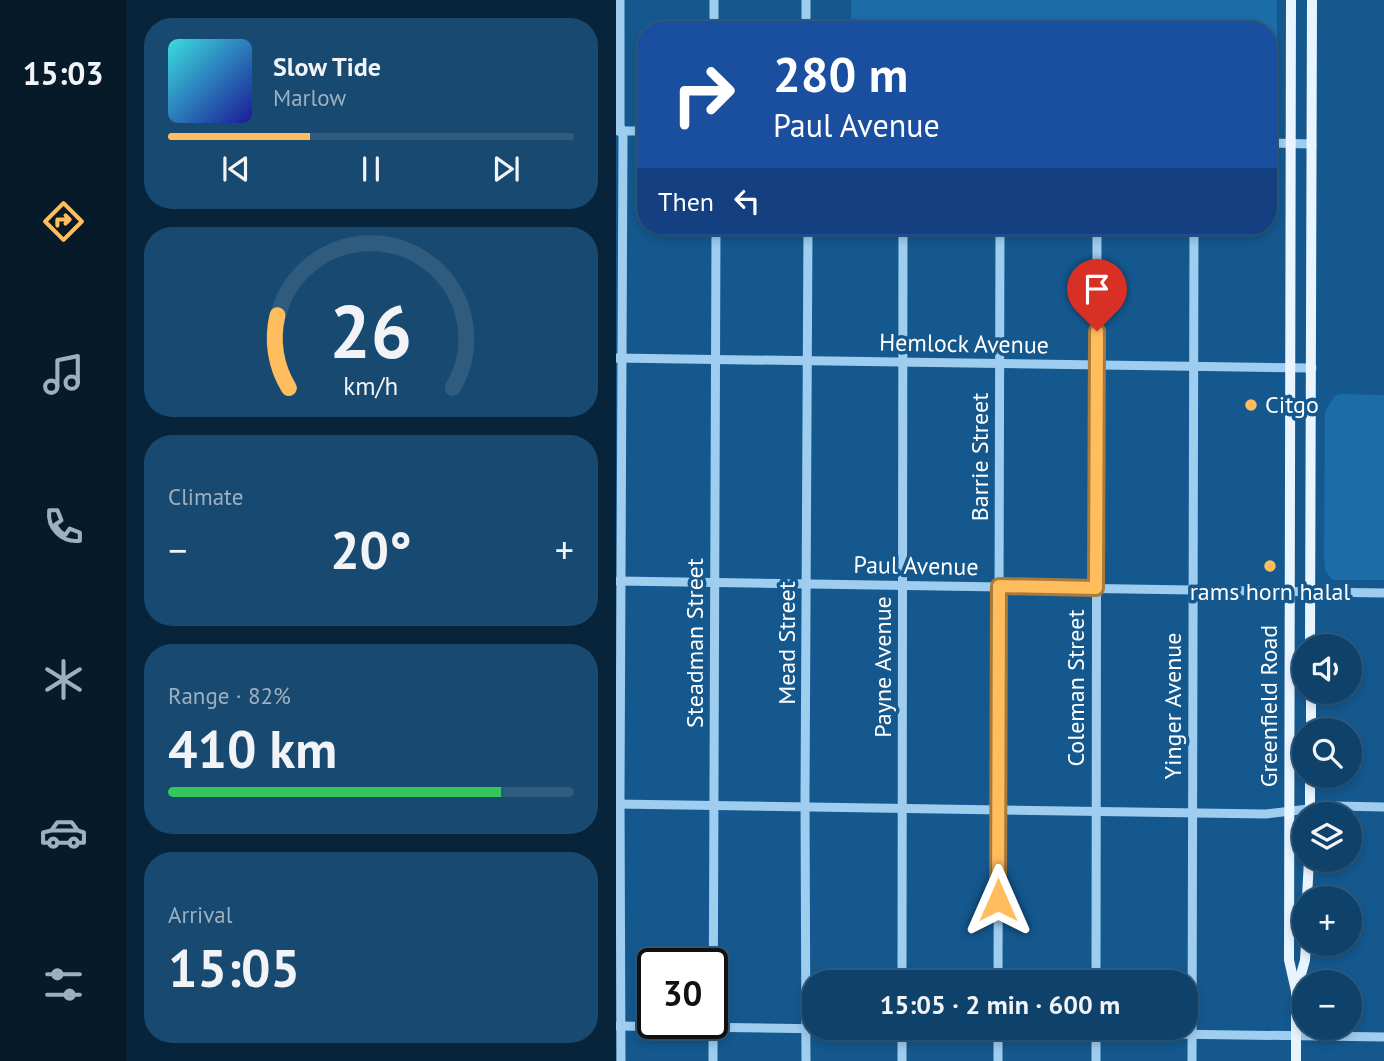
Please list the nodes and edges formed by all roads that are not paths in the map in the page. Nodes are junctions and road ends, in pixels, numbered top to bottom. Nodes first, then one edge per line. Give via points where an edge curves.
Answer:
1 (620, 0) edge
2 (714, 0) edge
3 (806, 0) edge
4 (1291, 0) edge
5 (1312, 0) edge
6 (714, 21) edge
7 (806, 21) edge
8 (619, 131) edge
9 (637, 131) edge
10 (1277, 143) edge
11 (1291, 143) junction
12 (1312, 144) junction
13 (716, 235) edge
14 (808, 235) edge
15 (904, 235) edge
16 (1000, 235) edge
17 (1097, 235) edge
18 (1194, 235) edge
19 (619, 358) edge
20 (715, 360) junction
21 (808, 361) junction
22 (903, 362) junction
23 (1000, 363) junction
24 (1097, 365) junction
25 (1193, 366) junction
26 (1291, 368) junction
27 (1312, 368) junction
28 (619, 581) edge
29 (715, 583) junction
30 (807, 584) junction
31 (903, 586) junction
32 (999, 586) junction
33 (1096, 588) junction
34 (1192, 589) junction
35 (1290, 591) junction
36 (1310, 591) junction
37 (1384, 593) edge
38 (1311, 634) edge
39 (1290, 722) joint
40 (618, 804) edge
41 (714, 806) junction
42 (805, 807) junction
43 (1362, 807) edge
44 (1384, 807) edge
45 (902, 809) junction
46 (998, 810) junction
47 (1095, 811) junction
48 (1290, 812) junction
49 (1192, 813) junction
50 (713, 948) edge
51 (806, 970) edge
52 (902, 970) edge
53 (998, 970) edge
54 (1096, 970) edge
55 (1192, 970) edge
56 (1292, 973) edge
57 (619, 1026) edge
58 (637, 1026) edge
59 (728, 1027) edge
60 (802, 1028) edge
61 (1198, 1034) edge
62 (1292, 1036) edge
63 (1362, 1037) edge
64 (1384, 1037) edge
65 (713, 1039) edge
66 (806, 1040) edge
67 (902, 1040) edge
68 (998, 1040) edge
69 (1096, 1040) edge
70 (1192, 1040) edge
71 (1296, 1040) edge
72 (621, 1061) edge
73 (713, 1061) edge
74 (806, 1061) edge
75 (902, 1061) edge
76 (998, 1061) edge
77 (1096, 1061) edge
78 (1192, 1061) edge
79 (1296, 1061) edge

1 - 8 street
2 - 6 street
3 - 7 street
4 - 11 main road, Greenfield Road
5 - 12 main road, Greenfield Road
8 - 9 street
8 - 19 street
10 - 11 street
11 - 12 street
11 - 26 main road, Greenfield Road
12 - 27 main road, Greenfield Road
13 - 20 street, Steadman Street
14 - 21 street, Mead Street
15 - 22 street, Payne Avenue
16 - 23 street, Barrie Street
17 - 24 street, Coleman Street
18 - 25 street, Yinger Avenue
19 - 20 street, Hemlock Avenue
19 - 28 street
20 - 21 street, Hemlock Avenue
20 - 29 street, Steadman Street
21 - 22 street, Hemlock Avenue
21 - 30 street, Mead Street
22 - 23 street, Hemlock Avenue
22 - 31 street, Payne Avenue
23 - 24 street, Hemlock Avenue
23 - 32 street, Barrie Street
24 - 25 street, Hemlock Avenue
24 - 33 street, Coleman Street
25 - 26 street, Hemlock Avenue
25 - 34 street, Yinger Avenue
26 - 27 street, Hemlock Avenue
26 - 35 main road, Greenfield Road
27 - 36 main road, Greenfield Road
28 - 29 street, Paul Avenue
28 - 40 street
29 - 30 street, Paul Avenue
29 - 41 street, Steadman Street
30 - 31 street, Paul Avenue
30 - 42 street, Mead Street
31 - 32 street, Paul Avenue
31 - 45 street, Payne Avenue
32 - 33 street, Paul Avenue
32 - 46 street, Barrie Street
33 - 34 street, Paul Avenue
33 - 47 street, Coleman Street
34 - 35 street, Paul Avenue
34 - 49 street, Yinger Avenue
35 - 36 street, Paul Avenue
35 - 39 main road, Greenfield Road
36 - 37 street, Paul Avenue
36 - 38 main road, Greenfield Road
39 - 48 main road, Greenfield Road
40 - 41 street
40 - 57 street
41 - 42 street
41 - 50 street, Steadman Street
42 - 45 street
42 - 51 street, Mead Street
43 - 44 street
45 - 46 street
45 - 52 street, Payne Avenue
46 - 47 street
46 - 53 street, Barrie Street
47 - 49 street
47 - 54 street, Coleman Street
48 - 49 street
48 - 56 main road, Greenfield Road
49 - 55 street, Yinger Avenue
57 - 58 street
57 - 72 street
59 - 60 street
61 - 62 street
63 - 64 street
65 - 73 street, Steadman Street
66 - 74 street, Mead Street
67 - 75 street
68 - 76 street
69 - 77 street
70 - 78 street, Yinger Avenue
71 - 79 main road, Greenfield Road

